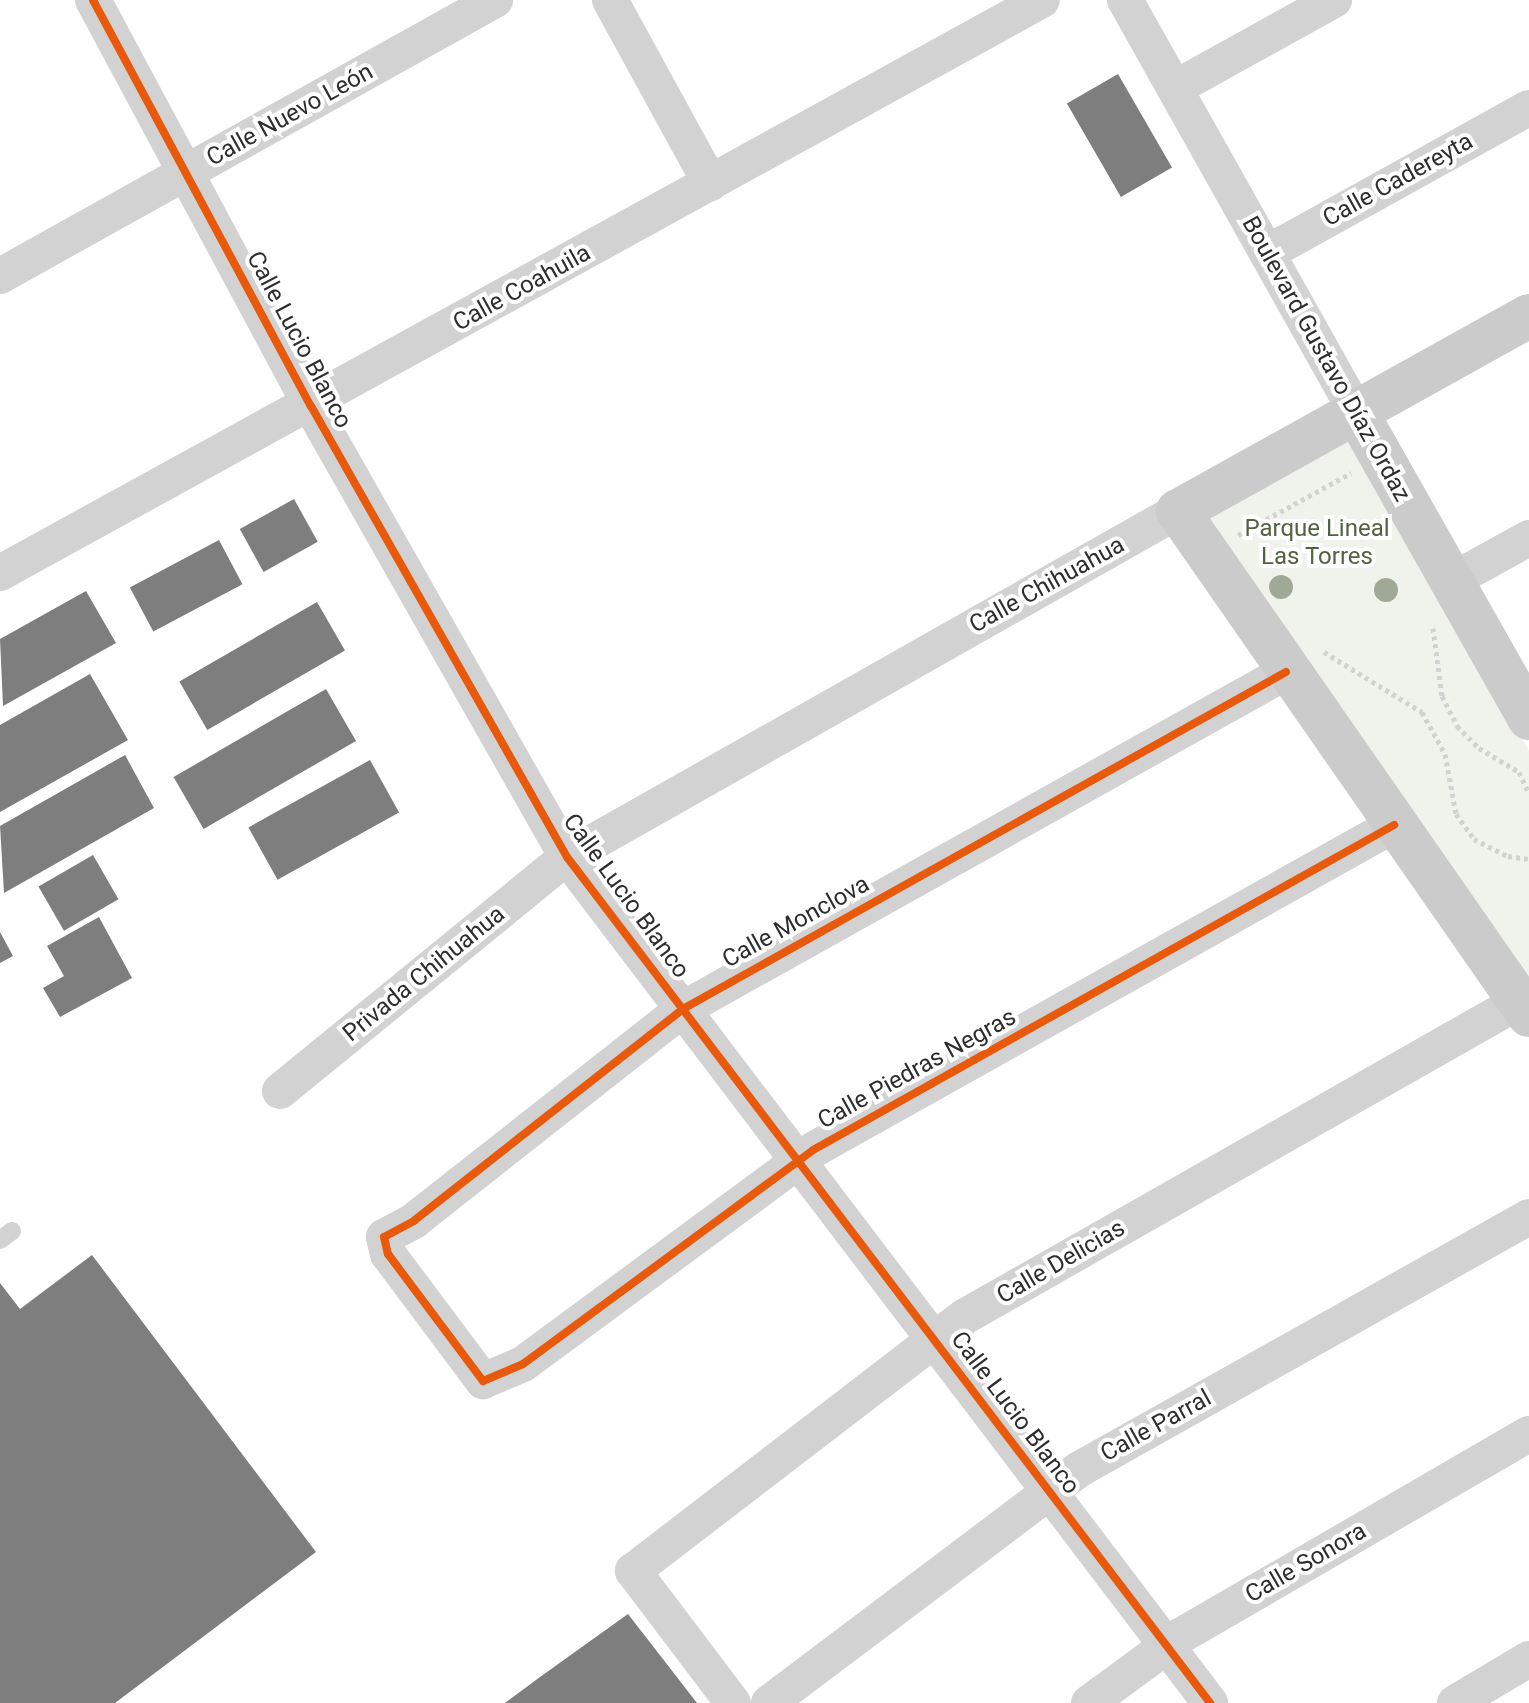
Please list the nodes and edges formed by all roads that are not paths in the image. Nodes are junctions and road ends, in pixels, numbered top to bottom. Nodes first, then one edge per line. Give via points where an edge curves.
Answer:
1 (93, 0) edge
2 (495, 0) edge
3 (610, 0) edge
4 (1042, 0) edge
5 (1125, 0) edge
6 (1334, 0) edge
7 (1175, 88) junction
8 (1529, 108) edge
9 (187, 173) junction
10 (710, 183) junction
11 (1267, 253) junction
12 (0, 276) edge
13 (1529, 316) edge
14 (311, 406) junction
15 (1355, 410) junction
16 (1178, 511) junction
17 (1529, 538) edge
18 (0, 573) edge
19 (1451, 581) junction
20 (1300, 659) junction
21 (1529, 718) edge
22 (1394, 825) junction
23 (567, 857) junction
24 (1524, 1008) edge
25 (683, 1009) junction
26 (280, 1091) dead end
27 (798, 1161) junction
28 (1529, 1217) edge
29 (935, 1340) junction
30 (483, 1381) joint
31 (1529, 1434) edge
32 (1050, 1492) junction
33 (1166, 1645) junction
34 (1529, 1659) edge
35 (733, 1703) edge
36 (769, 1703) edge
37 (1089, 1703) edge
38 (1210, 1703) edge
39 (1455, 1703) edge

1 - 9 street, Calle Lucio Blanco
2 - 9 street, Calle Nuevo León
3 - 10 street
4 - 10 street, Calle Coahuila
5 - 7 street, Boulevard Gustavo Díaz Ordaz
6 - 7 street
7 - 11 street, Boulevard Gustavo Díaz Ordaz
8 - 11 street, Calle Cadereyta
9 - 12 street, Calle Nuevo León
9 - 14 street, Calle Lucio Blanco
10 - 14 street, Calle Coahuila
11 - 15 street, Boulevard Gustavo Díaz Ordaz
13 - 15 street, Calle Chihuahua
14 - 18 street, Calle Coahuila
14 - 23 street, Calle Lucio Blanco
15 - 16 street, Calle Chihuahua
15 - 19 street, Boulevard Gustavo Díaz Ordaz
16 - 20 street
16 - 23 street, Calle Chihuahua
17 - 19 street
19 - 21 street, Boulevard Gustavo Díaz Ordaz
20 - 22 street
20 - 25 street, Calle Monclova
22 - 24 street
22 - 27 street, Calle Piedras Negras
23 - 25 street, Calle Lucio Blanco
23 - 26 street, Privada Chihuahua
24 - 29 street, Calle Delicias via 964,1317
25 - 27 street, Calle Lucio Blanco
25 - 30 street, Calle Monclova via 414,1221 384,1237 388,1254
27 - 29 street, Calle Lucio Blanco
27 - 30 street, Calle Piedras Negras via 541,1356
28 - 32 street, Calle Parral via 1078,1470
29 - 32 street, Calle Lucio Blanco
29 - 35 street, Calle Delicias via 633,1571
31 - 33 street, Calle Sonora
32 - 33 street, Calle Lucio Blanco
32 - 36 street, Calle Parral
33 - 37 street, Calle Sonora
33 - 38 street, Calle Lucio Blanco
34 - 39 street

